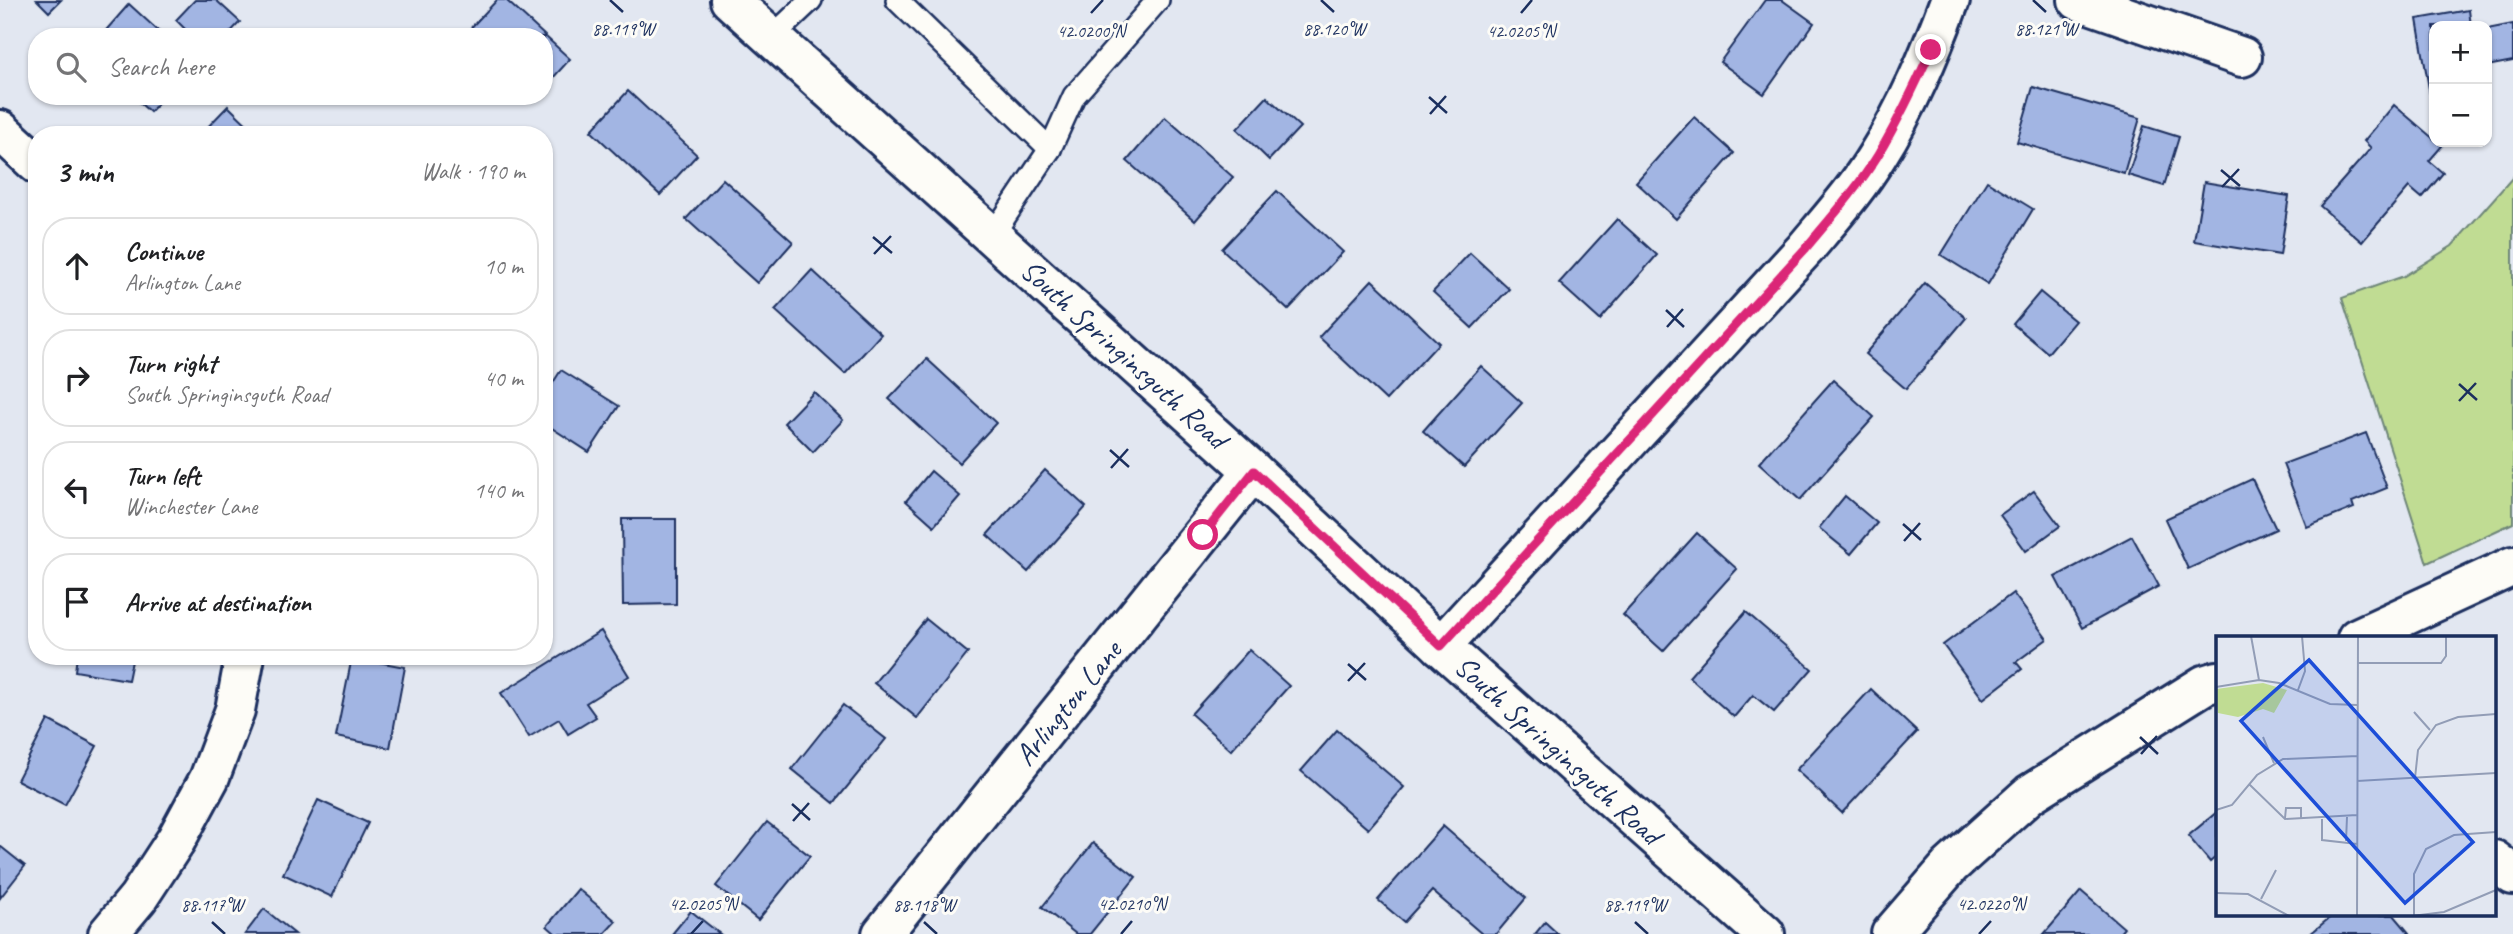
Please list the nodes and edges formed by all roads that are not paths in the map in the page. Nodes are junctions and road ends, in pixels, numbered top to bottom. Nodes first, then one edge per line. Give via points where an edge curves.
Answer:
1 (730, 0) edge
2 (810, 0) edge
3 (897, 0) edge
4 (1158, 0) edge
5 (1950, 0) edge
6 (2078, 0) edge
7 (772, 37) junction
8 (2242, 57) dead end
9 (0, 130) edge
10 (1050, 149) junction
11 (28, 156) edge
12 (992, 236) junction
13 (1254, 471) junction
14 (2513, 566) edge
15 (2361, 636) edge
16 (1441, 646) junction
17 (243, 665) edge
18 (2216, 681) edge
19 (2496, 862) edge
20 (2513, 875) edge
21 (885, 933) edge
22 (108, 934) edge
23 (1765, 934) edge
24 (1891, 934) edge

1 - 7 street, South Springinsguth Road
2 - 7 lane
3 - 10 lane
4 - 10 lane via 1074,96
5 - 16 street via 1901,115 1843,203
6 - 8 street
7 - 12 street, South Springinsguth Road
9 - 11 street
10 - 12 lane
12 - 13 street, South Springinsguth Road
13 - 16 street, South Springinsguth Road
13 - 21 street, Arlington Lane
14 - 15 street
16 - 23 street, South Springinsguth Road
17 - 22 street via 235,710 209,779 176,840
18 - 24 street via 2030,794 1950,866
19 - 20 street

